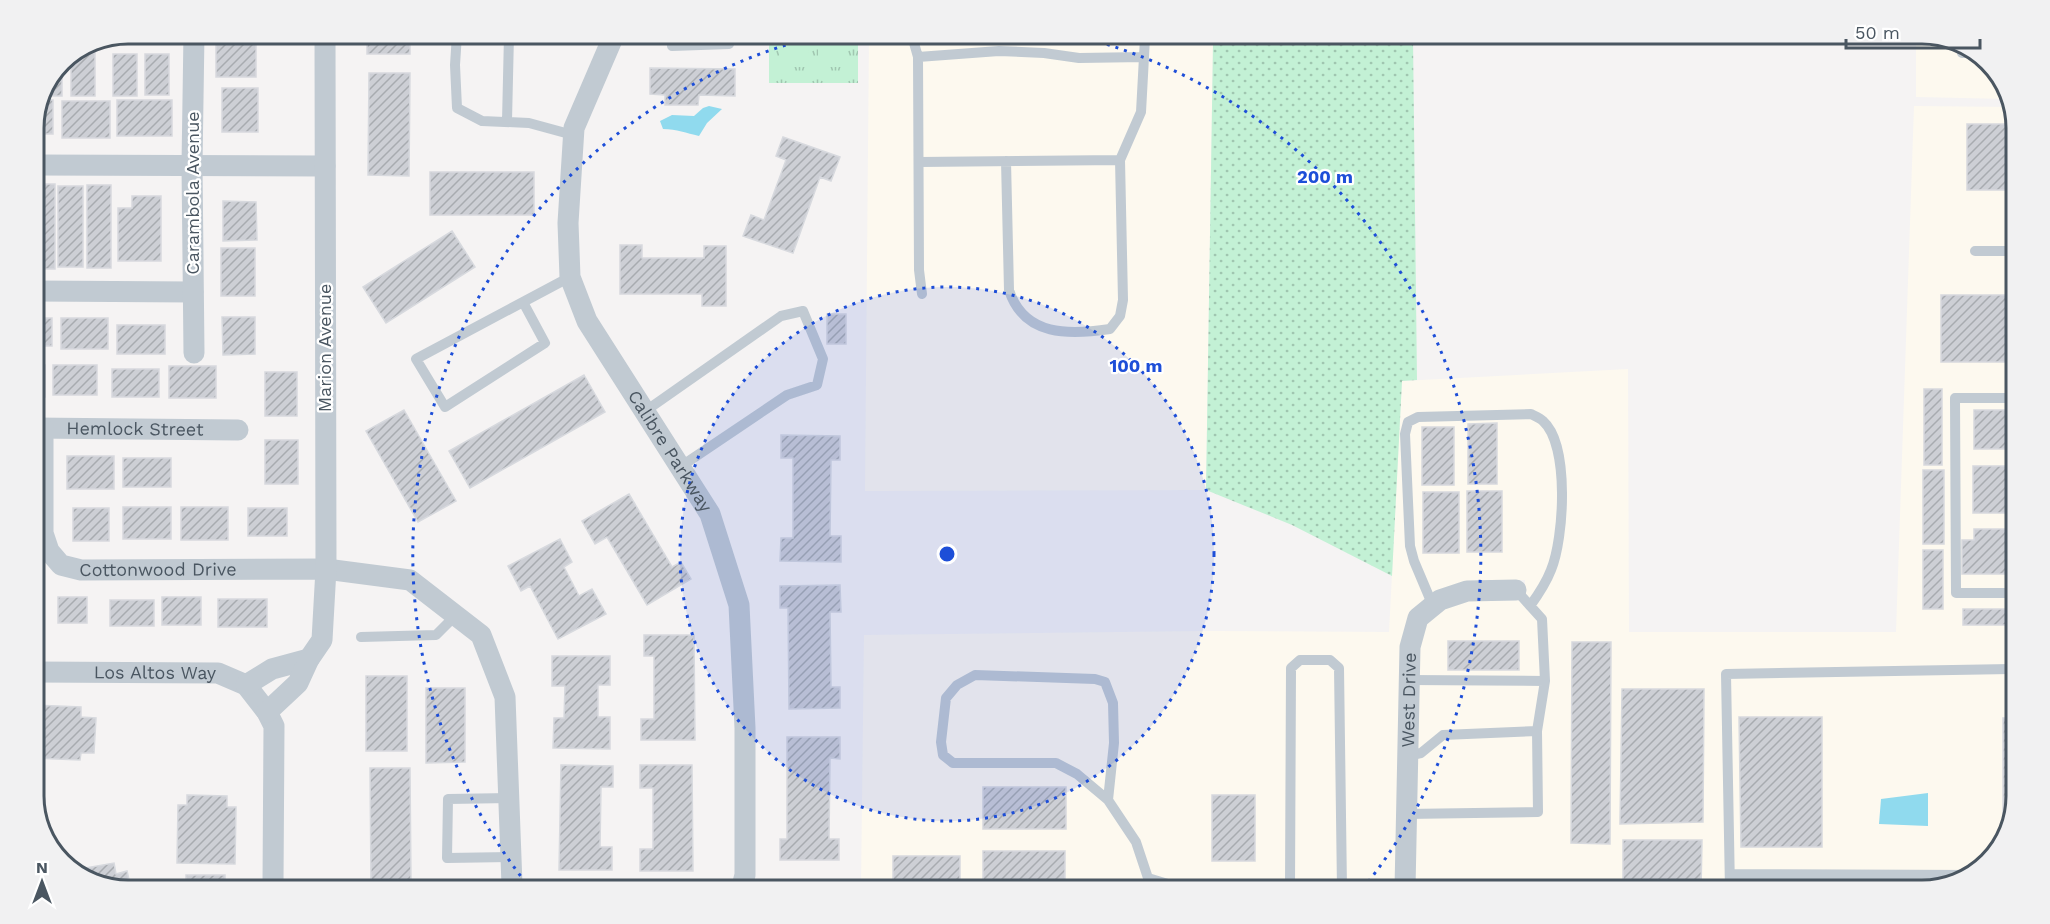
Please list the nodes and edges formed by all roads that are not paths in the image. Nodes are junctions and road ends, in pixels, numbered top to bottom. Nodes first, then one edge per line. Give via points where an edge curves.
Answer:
1 (194, 44) edge
2 (325, 44) edge
3 (457, 44) edge
4 (508, 44) edge
5 (610, 44) edge
6 (672, 44) edge
7 (729, 44) edge
8 (914, 44) edge
9 (1145, 44) edge
10 (918, 57) junction
11 (1144, 57) junction
12 (507, 121) junction
13 (573, 135) junction
14 (1120, 160) junction
15 (1006, 161) junction
16 (920, 162) junction
17 (44, 165) edge
18 (192, 165) junction
19 (325, 166) junction
20 (1975, 251) dead end
21 (2006, 251) edge
22 (570, 277) junction
23 (44, 291) edge
24 (193, 292) junction
25 (922, 294) dead end
26 (523, 302) junction
27 (194, 353) dead end
28 (2006, 398) edge
29 (644, 412) junction
30 (44, 428) edge
31 (238, 430) dead end
32 (680, 467) junction
33 (44, 536) edge
34 (326, 569) junction
35 (1516, 590) joint
36 (2006, 593) edge
37 (1433, 606) junction
38 (1530, 606) junction
39 (456, 615) junction
40 (361, 637) dead end
41 (309, 658) junction
42 (2006, 669) edge
43 (44, 672) edge
44 (1409, 680) junction
45 (1545, 681) junction
46 (246, 685) junction
47 (267, 712) junction
48 (1537, 731) junction
49 (1407, 756) junction
50 (510, 798) junction
51 (1108, 800) junction
52 (1406, 814) junction
53 (512, 857) junction
54 (1730, 874) junction
55 (1952, 875) edge
56 (273, 880) edge
57 (512, 880) edge
58 (744, 880) edge
59 (1147, 880) edge
60 (1290, 880) edge
61 (1342, 880) edge
62 (1405, 880) edge
63 (1730, 880) edge

1 - 18 street, Carambola Avenue
2 - 19 street, Marion Avenue
3 - 12 lane via 457,108 482,121
4 - 12 lane
5 - 13 street, Calibre Parkway
6 - 7 lane
8 - 10 lane
9 - 11 lane
10 - 11 lane via 999,51 1079,58
10 - 16 lane
11 - 14 lane via 1141,112
12 - 13 lane
13 - 22 street, Calibre Parkway via 568,223
14 - 15 lane
14 - 15 lane via 1124,300 1120,316 1110,329 1088,332 1046,328 1013,304 1009,290
15 - 16 lane
16 - 25 lane
17 - 18 street
18 - 19 street
18 - 24 street, Carambola Avenue
19 - 34 street, Marion Avenue
20 - 21 lane
22 - 26 lane
22 - 29 street, Calibre Parkway via 587,321
23 - 24 street
24 - 27 street, Carambola Avenue
26 - 26 lane via 416,359 445,407 545,343
28 - 36 lane via 1955,398 1956,593
29 - 32 street, Calibre Parkway
29 - 32 lane via 781,316 803,310 823,359 817,385 787,395
30 - 31 street, Hemlock Street
32 - 58 street, Calibre Parkway via 710,514 739,605 745,728
33 - 34 street, Cottonwood Drive via 49,551 61,565 81,570
34 - 39 street via 410,580
34 - 41 street, Marion Avenue via 322,640
35 - 37 street, West Drive via 1467,591
35 - 38 lane
37 - 38 lane via 1410,546 1405,434 1408,422 1418,417 1531,414 1544,422 1552,436 1560,463 1563,501 1552,569
37 - 44 street, West Drive via 1418,618 1410,647
38 - 45 lane via 1542,620
39 - 40 lane via 436,635
39 - 50 street via 481,635 506,697
41 - 46 street via 272,669
41 - 47 street, Marion Avenue via 298,683
42 - 54 lane via 1726,674
43 - 46 street, Los Altos Way via 218,673
44 - 45 lane
44 - 49 street, West Drive
45 - 48 lane
46 - 47 street, Los Altos Way
47 - 56 street, Los Altos Way via 274,726
48 - 49 lane via 1443,735 1421,753
48 - 52 lane via 1538,812
49 - 52 street, West Drive
50 - 53 street
50 - 53 lane via 448,799 447,858
51 - 51 lane via 1077,774 1056,763 953,764 943,755 941,742 946,698 957,685 975,675 1105,682 1113,703 1114,743
51 - 59 lane via 1136,842
52 - 62 street, West Drive
53 - 57 street
54 - 55 lane
54 - 63 lane
60 - 61 lane via 1291,668 1300,660 1330,660 1339,668

